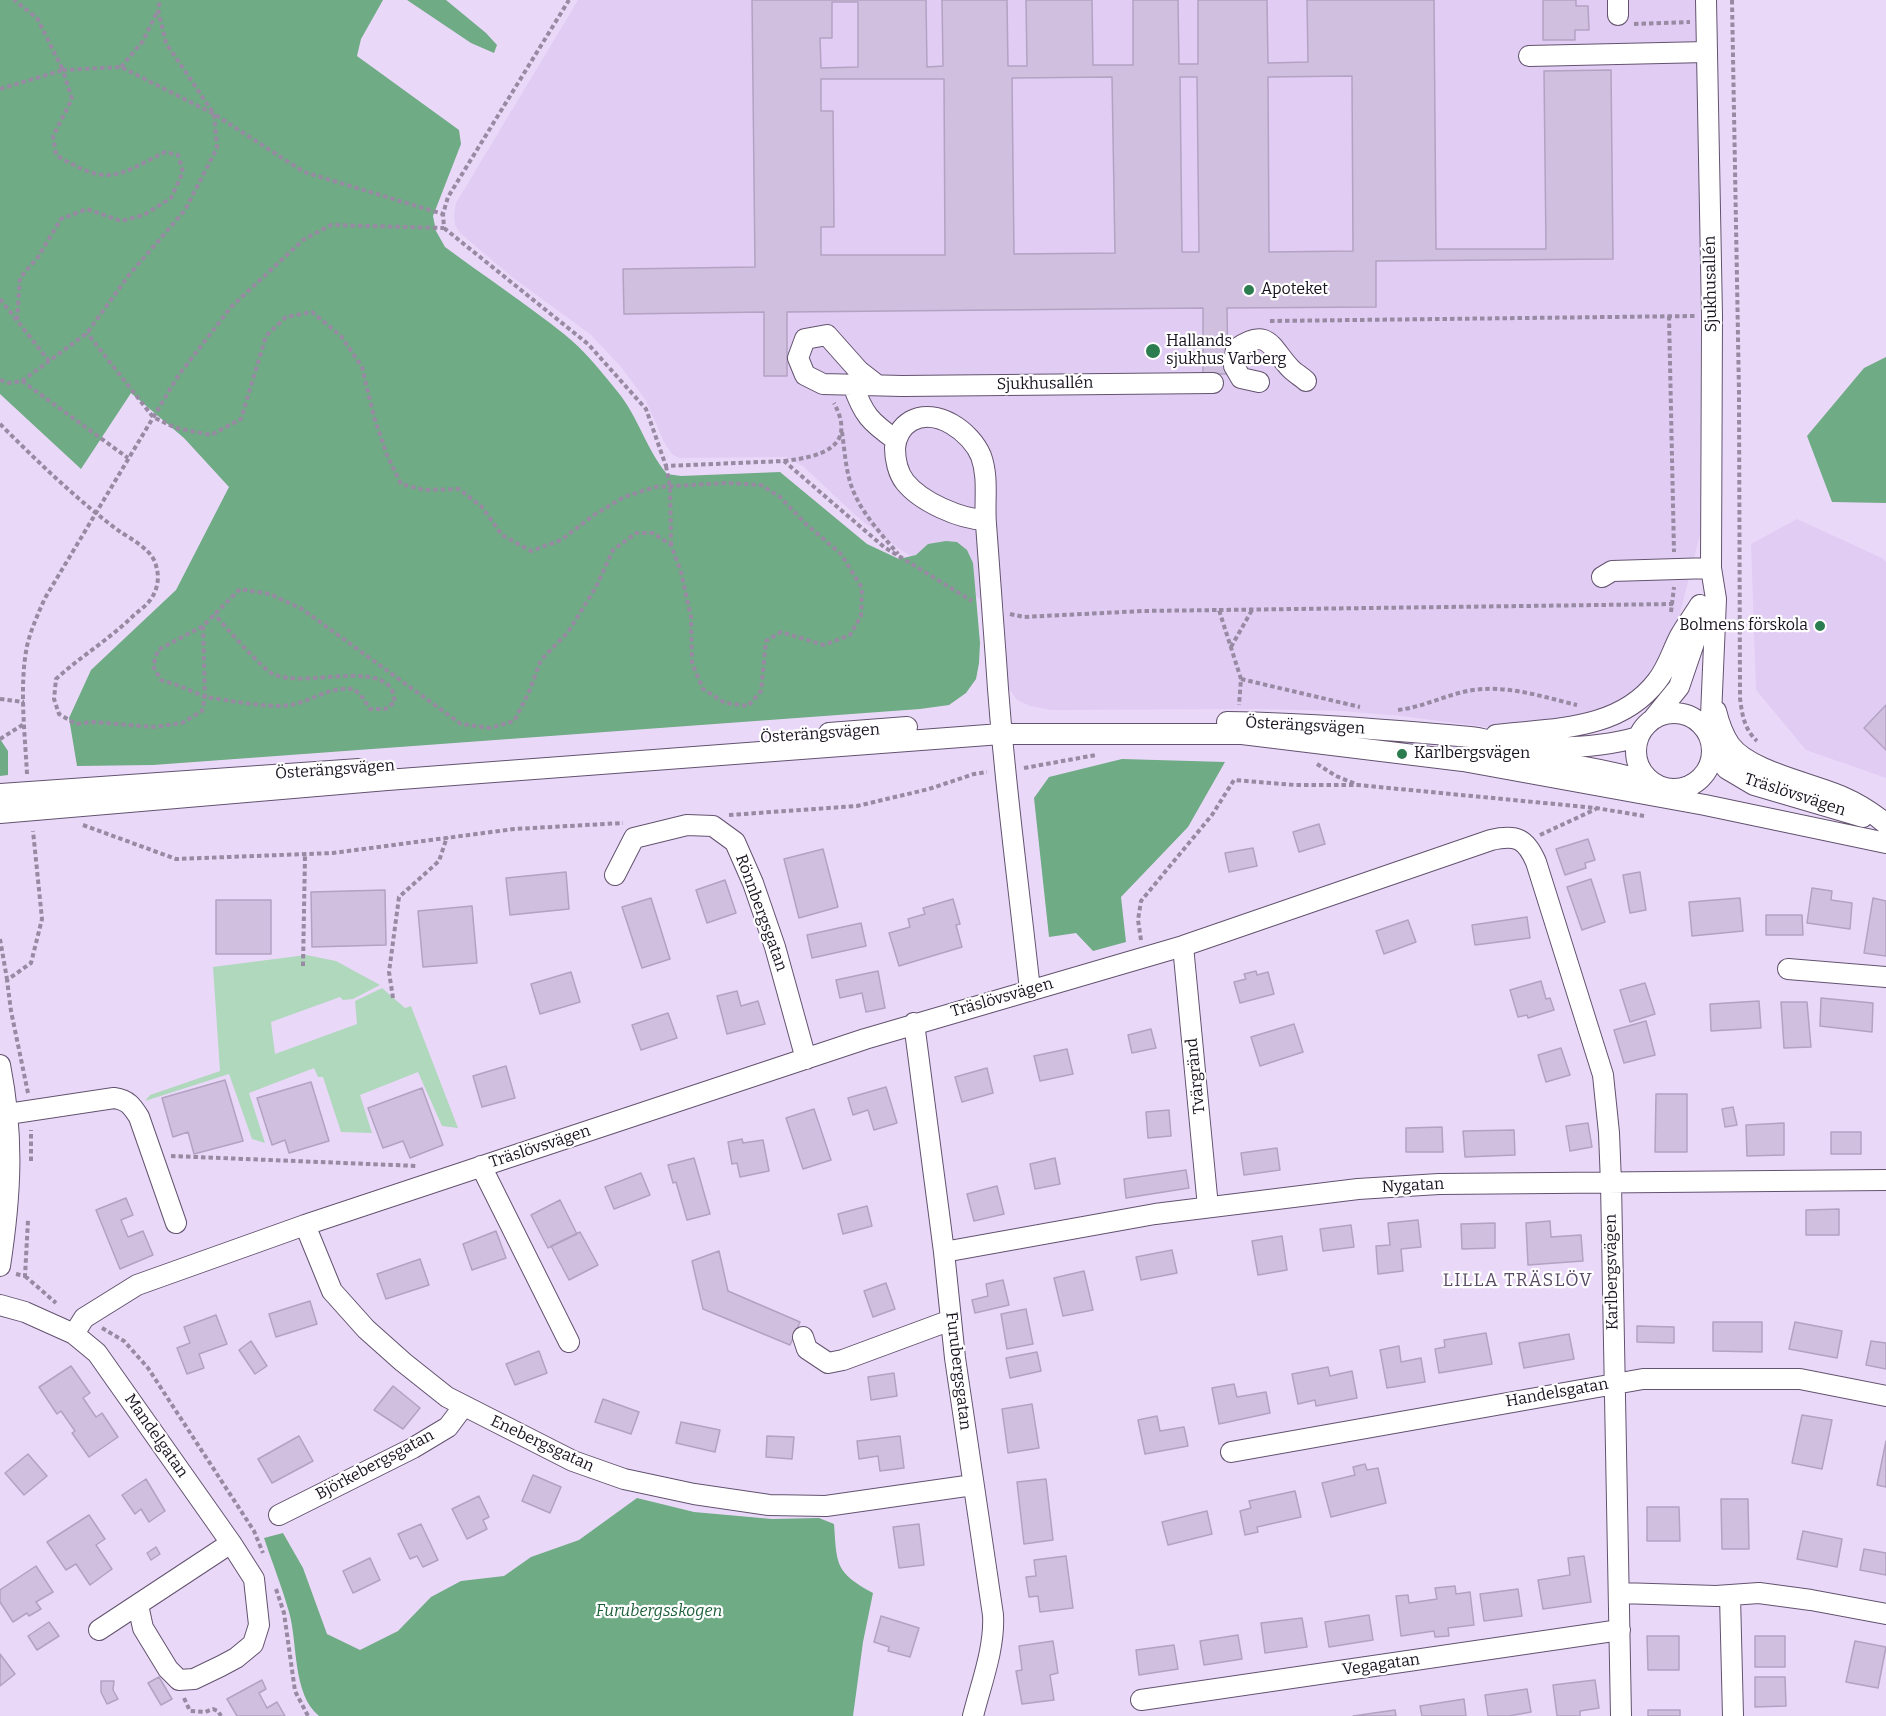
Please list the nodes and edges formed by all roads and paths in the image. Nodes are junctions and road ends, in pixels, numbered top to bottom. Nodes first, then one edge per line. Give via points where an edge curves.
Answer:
1 (14, 0) edge
2 (160, 0) edge
3 (569, 0) edge
4 (1706, 0) edge
5 (1732, 0) edge
6 (1618, 8) edge
7 (158, 10) junction
8 (1732, 21) junction
9 (1706, 22) junction
10 (1707, 52) junction
11 (1528, 56) dead end
12 (121, 67) junction
13 (63, 70) junction
14 (0, 89) edge
15 (214, 114) junction
16 (443, 214) junction
17 (444, 228) junction
18 (0, 299) edge
19 (1669, 316) junction
20 (1712, 316) junction
21 (1738, 316) junction
22 (17, 320) junction
23 (1259, 322) dead end
24 (87, 333) junction
25 (49, 361) junction
26 (0, 380) edge
27 (22, 381) junction
28 (1306, 381) dead end
29 (1259, 382) dead end
30 (1213, 383) dead end
31 (823, 384) junction
32 (853, 385) junction
33 (877, 385) junction
34 (153, 417) junction
35 (0, 424) edge
36 (842, 432) junction
37 (896, 440) junction
38 (128, 458) junction
39 (784, 460) junction
40 (666, 466) junction
41 (670, 486) junction
42 (95, 513) junction
43 (985, 520) junction
44 (671, 545) junction
45 (901, 558) junction
46 (1711, 568) junction
47 (1674, 570) junction
48 (1602, 578) dead end
49 (1701, 604) junction
50 (993, 609) junction
51 (1252, 609) junction
52 (1219, 610) junction
53 (214, 614) junction
54 (203, 626) junction
55 (1231, 647) junction
56 (1241, 679) junction
57 (205, 697) junction
58 (1712, 697) junction
59 (0, 699) edge
60 (24, 702) junction
61 (1578, 705) dead end
62 (1361, 707) dead end
63 (1238, 711) dead end
64 (1389, 711) dead end
65 (1653, 719) junction
66 (24, 724) junction
67 (1000, 727) junction
68 (1638, 737) junction
69 (1477, 738) junction
70 (0, 739) edge
71 (1759, 742) dead end
72 (1712, 745) junction
73 (1101, 754) dead end
74 (1310, 760) dead end
75 (1463, 761) junction
76 (1006, 770) junction
77 (27, 783) dead end
78 (1652, 783) junction
79 (1358, 785) junction
80 (1676, 790) junction
81 (0, 794) edge
82 (1705, 805) junction
83 (0, 813) edge
84 (1756, 815) joint
85 (721, 816) dead end
86 (631, 823) dead end
87 (75, 824) dead end
88 (1886, 824) edge
89 (33, 831) dead end
90 (447, 837) junction
91 (1523, 842) junction
92 (1886, 843) edge
93 (305, 855) junction
94 (615, 875) dead end
95 (0, 939) edge
96 (1183, 946) junction
97 (1143, 958) junction
98 (303, 966) dead end
99 (1788, 969) dead end
100 (1886, 978) edge
101 (7, 980) junction
102 (1030, 990) junction
103 (393, 998) dead end
104 (914, 1023) junction
105 (806, 1059) junction
106 (0, 1065) edge
107 (30, 1111) junction
108 (8, 1114) junction
109 (152, 1155) junction
110 (31, 1164) dead end
111 (481, 1166) junction
112 (441, 1179) junction
113 (1886, 1180) edge
114 (1611, 1183) junction
115 (1208, 1207) junction
116 (28, 1209) dead end
117 (176, 1223) dead end
118 (305, 1225) junction
119 (944, 1252) junction
120 (4, 1269) edge
121 (0, 1305) edge
122 (951, 1320) junction
123 (74, 1334) junction
124 (802, 1337) dead end
125 (569, 1342) dead end
126 (1614, 1383) junction
127 (1886, 1396) edge
128 (463, 1407) junction
129 (1231, 1452) dead end
130 (973, 1485) junction
131 (279, 1515) joint
132 (231, 1543) junction
133 (1620, 1593) junction
134 (1730, 1596) junction
135 (138, 1605) junction
136 (1886, 1614) edge
137 (99, 1630) dead end
138 (1620, 1630) junction
139 (179, 1680) junction
140 (1141, 1700) dead end
141 (221, 1716) edge
142 (973, 1716) edge
143 (1621, 1716) edge
144 (1733, 1716) edge

1 - 13 path via 37,18
2 - 7 path
3 - 16 path via 448,197
4 - 9 street, Sjukhusallén
5 - 8 path
6 - 9 path via 1620,22 1625,24
7 - 12 path via 142,41
7 - 15 path via 166,43
8 - 9 path
8 - 21 path
9 - 10 street, Sjukhusallén
10 - 11 street
10 - 20 street, Sjukhusallén
12 - 13 path
12 - 15 path
13 - 14 path
13 - 22 path via 72,99 53,136 56,155 81,170 105,177 126,172 165,152 178,155 183,172 171,198 144,215 121,220 87,209 61,219 20,278
15 - 16 path via 304,172
15 - 24 path via 217,148 185,210 129,275
16 - 17 path
17 - 34 path via 331,225 303,240 231,307 178,376
17 - 40 path via 588,344 646,409
18 - 22 path
19 - 20 path
19 - 23 path
19 - 47 path
20 - 21 path
20 - 46 street, Sjukhusallén
21 - 71 path via 1740,698 1742,719
22 - 25 path
24 - 25 path
24 - 34 path
25 - 27 path
26 - 27 path via 9,384
27 - 38 path
28 - 29 street via 1291,369 1276,348 1266,341 1249,340 1236,349 1234,366 1241,378
30 - 33 street, Sjukhusallén
31 - 32 street, Sjukhusallén
31 - 33 street via 805,375 798,358 805,339 827,335
31 - 36 path via 837,409
32 - 33 street, Sjukhusallén
32 - 37 street via 861,407 875,425
34 - 38 path
34 - 41 path via 176,428 212,435 241,419 266,336 286,317 312,312 341,336 362,367 374,417 401,484 424,490 459,489 482,507 502,535 531,551 561,540 624,497
35 - 42 path
36 - 39 path via 827,451 811,458
36 - 45 path via 855,496
37 - 43 street via 895,459 903,480 919,495 945,509
37 - 43 street via 912,421 928,418 959,428 980,455 985,470
38 - 42 path
39 - 40 path
39 - 45 path
40 - 41 path
41 - 44 path
41 - 44 path via 761,485 780,497 841,554 862,588 861,616 850,635 824,645 781,632 766,641 761,691 748,706 725,703 703,689 692,663 691,616
42 - 57 path via 153,559 159,581 151,599 128,622 56,679 54,699 59,714 76,724 154,727 182,723 201,711
42 - 60 path via 34,624 26,658
43 - 50 street
44 - 53 path via 653,533 636,533 613,550 568,632 541,660 514,721 490,728 461,724 303,609 270,594 240,589
45 - 50 path via 980,606
46 - 47 street
46 - 49 street
46 - 58 street via 1716,599
47 - 48 street via 1612,571
47 - 51 path via 1673,604
49 - 65 street via 1685,673 1679,687
49 - 69 street via 1658,680 1630,707 1594,723
50 - 52 path via 1024,617
50 - 67 street
51 - 52 path
51 - 55 path
52 - 55 path
53 - 54 path
53 - 57 path via 271,674 295,680 358,675 375,678 391,689 395,702 385,709 370,709 354,689 342,688 294,705
54 - 57 path
54 - 57 path via 158,650 153,666 161,680
55 - 56 path
56 - 62 path
56 - 63 path
58 - 72 street
58 - 88 street via 1724,735 1738,753 1769,770 1850,800
59 - 60 path
60 - 66 path
61 - 64 path via 1503,688 1472,690
65 - 68 street
65 - 72 street via 1668,713 1686,715 1701,724
66 - 70 path
66 - 77 path
67 - 69 street, Österängsvägen via 1257,722
67 - 75 street, Österängsvägen via 1242,735
67 - 76 street
67 - 81 street, Österängsvägen
67 - 83 street, Österängsvägen
68 - 69 street, Österängsvägen via 1560,748 1508,745
68 - 78 street via 1637,762
72 - 80 street via 1710,765 1702,778
72 - 88 street, Träslövsvägen via 1727,769 1754,784
73 - 76 path
74 - 79 path
75 - 78 street, Österängsvägen via 1552,763 1604,770
75 - 82 street, Österängsvägen
76 - 85 path via 974,774 857,806
76 - 102 street
78 - 80 street
79 - 91 path via 1596,808
79 - 97 path via 1234,780 1212,815 1141,901 1138,920
80 - 82 street, Österängsvägen
82 - 84 street, Österängsvägen
84 - 92 street, Träslövsvägen
86 - 90 path
87 - 93 path via 176,859
89 - 101 path via 42,919 32,963
90 - 93 path
90 - 103 path via 439,861 399,897 389,972
91 - 96 street, Träslövsvägen via 1506,837 1491,840
91 - 114 street, Karlbergsvägen via 1536,862 1603,1075
93 - 98 path
94 - 105 street, Rönnbergsgatan via 634,838 687,825 713,826 735,842 775,947
95 - 101 path
96 - 97 street, Träslövsvägen
96 - 115 street, Tvärgränd
97 - 102 street, Träslövsvägen
99 - 100 street
101 - 107 path
102 - 104 street, Träslövsvägen
104 - 105 street, Träslövsvägen
104 - 119 street, Furubergsgatan
105 - 111 street, Träslövsvägen
106 - 108 street
107 - 108 street
107 - 109 street via 114,1098 124,1100 139,1118
107 - 110 path
108 - 120 street via 10,1191
109 - 112 path via 423,1166
109 - 117 street
111 - 112 street, Träslövsvägen
111 - 125 street, Träslövsvägen
112 - 118 street, Träslövsvägen
113 - 114 street, Nygatan
114 - 115 street, Nygatan via 1439,1184 1358,1189
114 - 126 street, Karlbergsvägen
115 - 119 street, Nygatan
116 - 120 path via 25,1276
118 - 123 street, Träslövsvägen via 137,1285 84,1318
118 - 128 street, Enebergsgatan via 332,1292 403,1362
119 - 122 street, Furubergsgatan
121 - 123 street
122 - 124 street via 828,1364 807,1349
122 - 130 street, Furubergsgatan
123 - 132 street, Mandelgatan via 97,1353
126 - 127 street, Handelsgatan via 1643,1379 1800,1379
126 - 129 street, Handelsgatan
126 - 133 street, Karlbergsvägen
128 - 130 street, Enebergsgatan via 584,1465 624,1479 705,1496 769,1505 826,1506
128 - 131 street, Björkebergsgatan via 448,1427 413,1448
130 - 142 street, Furubergsgatan via 994,1628
131 - 132 path
132 - 135 street
132 - 139 street, Mandelgatan via 254,1579 259,1625 253,1644 221,1666 194,1679
133 - 134 street
133 - 138 street, Karlbergsvägen
134 - 136 street via 1759,1593
134 - 144 street
135 - 137 street
135 - 139 street via 143,1628 168,1670
138 - 140 street, Vegagatan
138 - 143 street, Karlbergsvägen
139 - 141 path via 190,1711 213,1709

